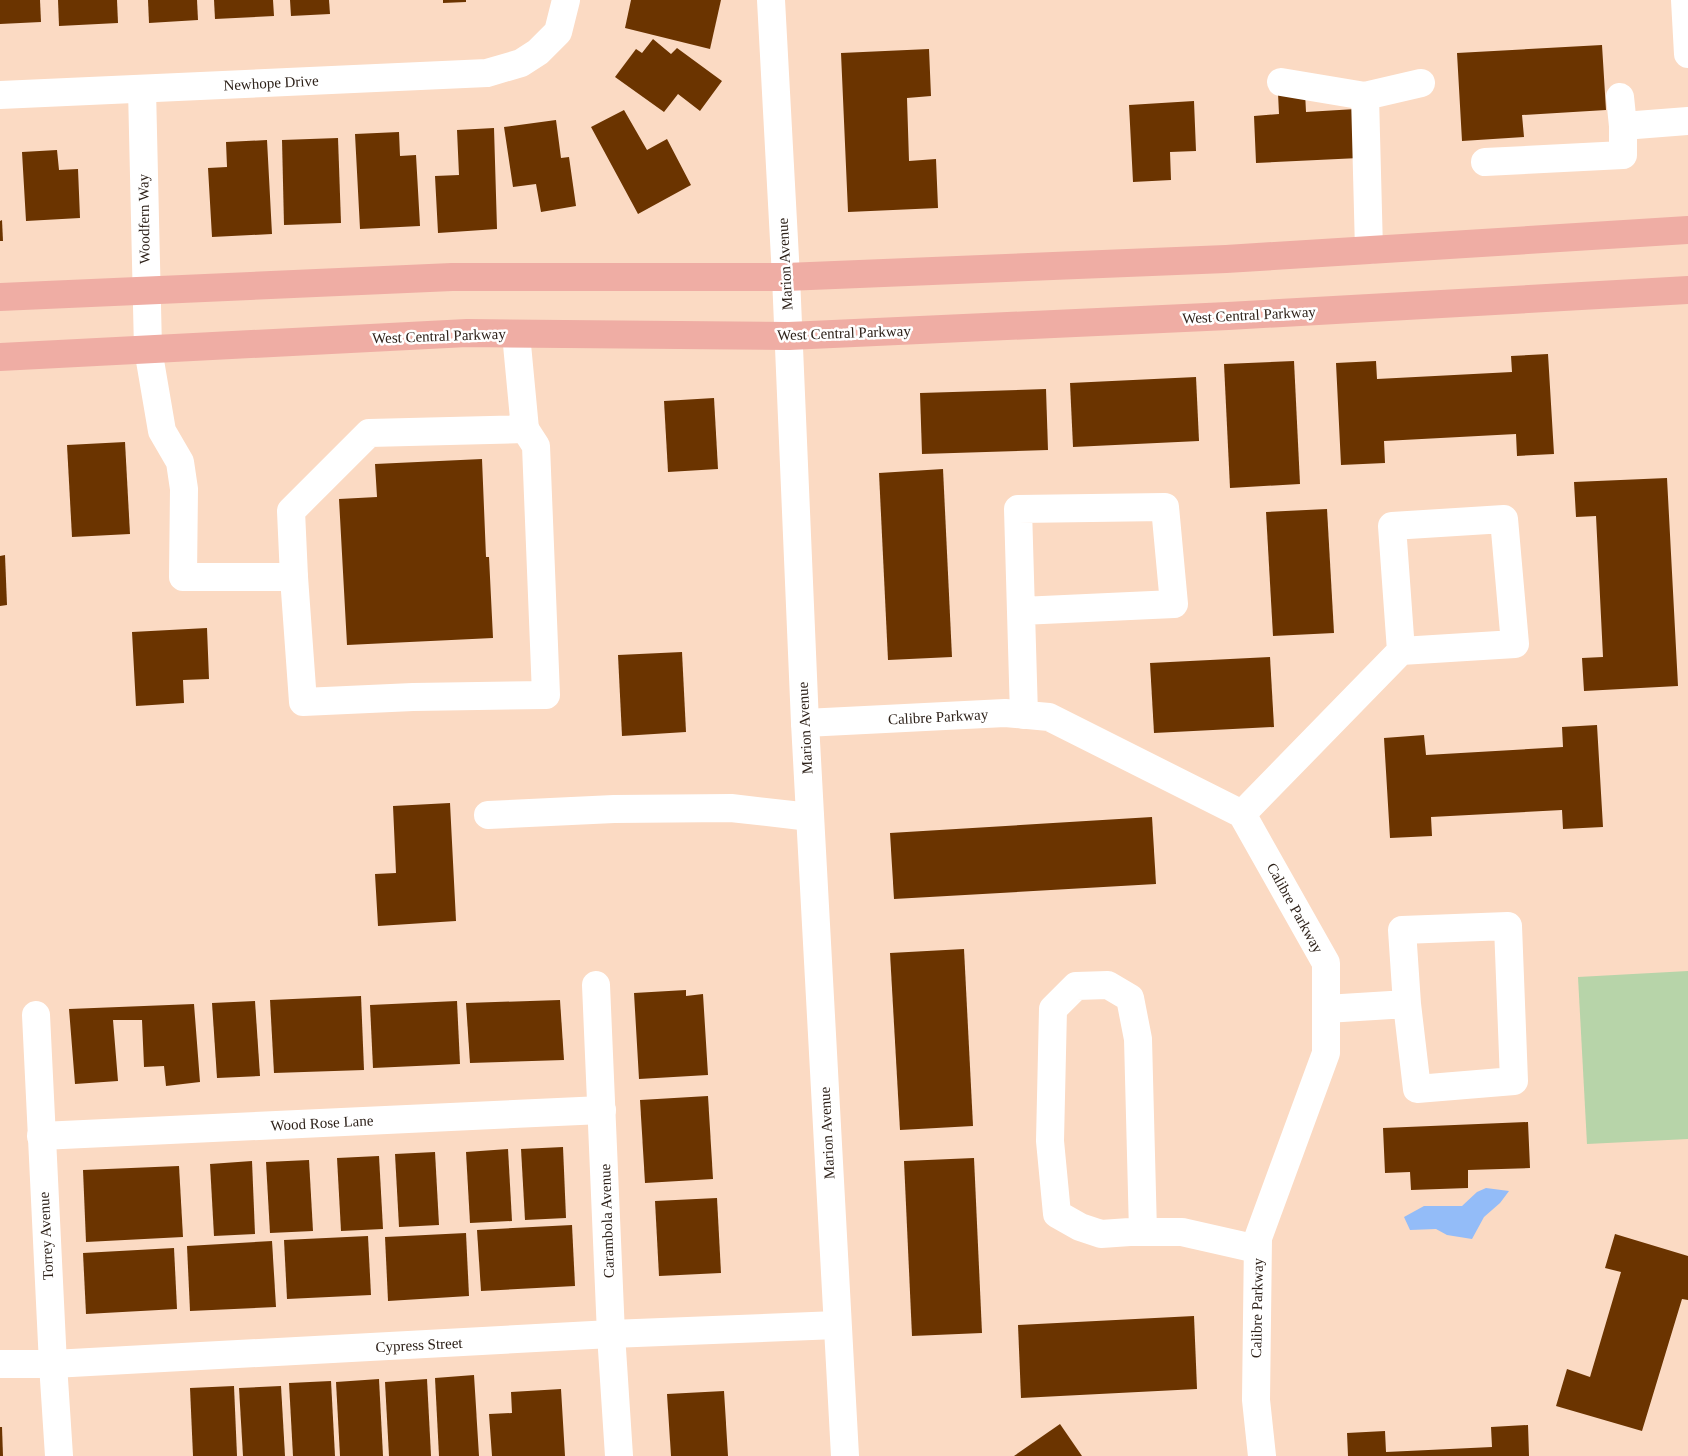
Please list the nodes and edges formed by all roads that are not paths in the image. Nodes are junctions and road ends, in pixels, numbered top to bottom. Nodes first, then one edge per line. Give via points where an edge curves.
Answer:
1 (566, 0) edge
2 (771, 0) edge
3 (1685, 0) edge
4 (1688, 54) edge
5 (1281, 82) dead end
6 (1421, 83) dead end
7 (142, 89) junction
8 (0, 95) edge
9 (1365, 96) junction
10 (1620, 97) dead end
11 (1688, 121) edge
12 (1623, 126) junction
13 (1485, 162) dead end
14 (1688, 230) edge
15 (1369, 250) junction
16 (786, 277) junction
17 (146, 290) junction
18 (1688, 290) edge
19 (0, 297) edge
20 (516, 334) junction
21 (789, 336) junction
22 (148, 349) junction
23 (0, 357) edge
24 (525, 429) junction
25 (294, 576) junction
26 (1021, 611) junction
27 (1401, 651) junction
28 (1024, 715) junction
29 (805, 724) junction
30 (1242, 814) junction
31 (488, 815) dead end
32 (810, 817) junction
33 (596, 985) dead end
34 (1407, 1004) junction
35 (1326, 1009) junction
36 (36, 1015) dead end
37 (602, 1110) junction
38 (42, 1136) junction
39 (1143, 1232) junction
40 (1257, 1249) junction
41 (837, 1325) junction
42 (611, 1334) junction
43 (0, 1364) edge
44 (52, 1364) junction
45 (59, 1456) edge
46 (619, 1456) edge
47 (845, 1456) edge
48 (1262, 1456) edge

1 - 7 street, Newhope Drive via 558,32 538,52 520,63 487,73
2 - 16 street, Marion Avenue
3 - 4 street
5 - 9 street
6 - 9 street
7 - 8 street, Newhope Drive
7 - 17 street, Woodfern Way
9 - 15 street
10 - 12 street
11 - 12 street
12 - 13 street via 1623,155
14 - 15 main road
15 - 16 main road
16 - 17 main road via 452,278
16 - 21 street, Marion Avenue
17 - 19 main road
17 - 22 street, Woodfern Way
18 - 21 main road, West Central Parkway
20 - 21 main road, West Central Parkway
20 - 22 main road, West Central Parkway via 467,333
20 - 24 street
21 - 29 street, Marion Avenue
22 - 23 main road, West Central Parkway
22 - 25 street, Woodfern Way via 162,431 180,462 184,489 183,577
24 - 25 street via 369,433 292,511
24 - 25 street via 536,446 546,695 303,702
26 - 26 street via 1018,509 1165,507 1174,604
26 - 28 street
27 - 27 street via 1515,644 1504,519 1392,526
27 - 30 street
28 - 29 street, Calibre Parkway
28 - 30 street, Calibre Parkway via 1049,717
29 - 32 street, Marion Avenue
30 - 35 street, Calibre Parkway via 1326,963
31 - 32 street via 731,808
32 - 41 street, Marion Avenue
33 - 37 street, Carambola Avenue
34 - 34 street via 1417,1089 1514,1081 1508,926 1402,930
34 - 35 street
35 - 40 street, Calibre Parkway via 1326,1053 1258,1238
36 - 38 street, Torrey Avenue
37 - 38 street, Wood Rose Lane
37 - 42 street, Carambola Avenue
38 - 44 street, Torrey Avenue
39 - 39 street via 1101,1234 1057,1214 1050,1141 1053,1009 1076,986 1108,985 1130,998 1138,1039
39 - 40 street via 1182,1232
40 - 48 street, Calibre Parkway via 1256,1400
41 - 42 street, Cypress Street
41 - 47 street, Marion Avenue
42 - 44 street, Cypress Street
42 - 46 street, Carambola Avenue
43 - 44 street, Cypress Street
44 - 45 street, Torrey Avenue

